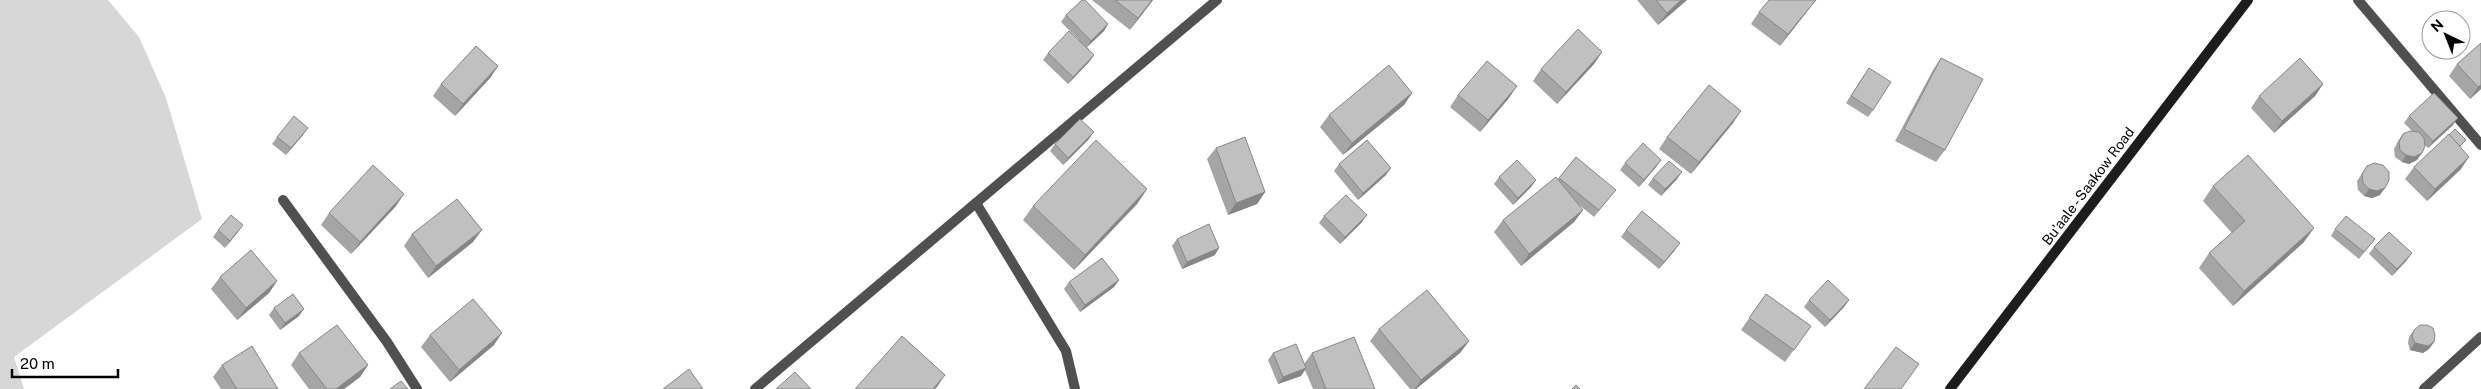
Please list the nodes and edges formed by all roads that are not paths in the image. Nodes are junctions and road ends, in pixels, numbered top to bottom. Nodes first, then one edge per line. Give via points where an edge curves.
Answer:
1 (1217, 0) edge
2 (2248, 0) edge
3 (2358, 0) edge
4 (2481, 144) edge
5 (283, 200) dead end
6 (976, 203) junction
7 (2481, 337) edge
8 (417, 389) edge
9 (755, 389) edge
10 (1076, 389) edge
11 (1950, 389) edge
12 (2424, 389) edge

1 - 6 street
2 - 11 main road, Bu'aale - Saakow Road
3 - 4 street
5 - 8 street via 387,342
6 - 9 street
6 - 10 street via 1066,351
7 - 12 street

